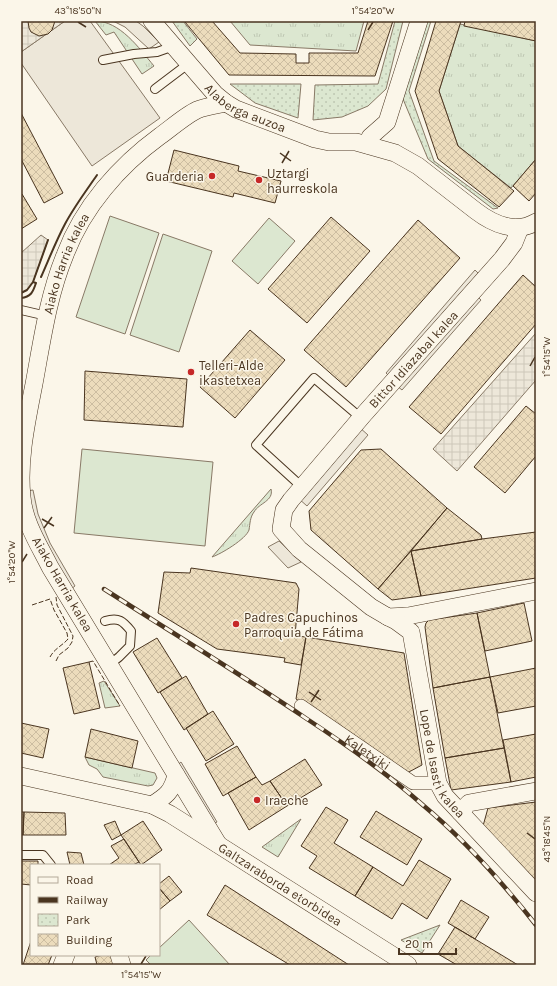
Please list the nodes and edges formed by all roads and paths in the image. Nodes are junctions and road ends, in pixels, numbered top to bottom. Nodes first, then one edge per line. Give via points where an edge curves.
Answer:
1 (152, 21) edge
2 (419, 21) edge
3 (174, 46) junction
4 (103, 60) dead end
5 (188, 64) junction
6 (206, 86) junction
7 (155, 89) dead end
8 (226, 103) junction
9 (196, 110) junction
10 (368, 145) junction
11 (536, 222) edge
12 (520, 228) junction
13 (21, 310) edge
14 (47, 316) junction
15 (361, 418) junction
16 (302, 487) junction
17 (536, 591) edge
18 (388, 617) junction
19 (105, 621) dead end
20 (109, 665) junction
21 (301, 706) dead end
22 (176, 775) junction
23 (21, 776) edge
24 (438, 784) junction
25 (536, 791) edge
26 (152, 805) junction
27 (460, 812) junction
28 (218, 844) junction
29 (21, 855) edge
30 (50, 864) edge
31 (536, 893) edge
32 (408, 965) edge

1 - 3 street, Alaberga auzoa
2 - 10 street via 387,122 370,137
3 - 4 lane via 157,52
3 - 5 street, Alaberga auzoa
5 - 6 street, Alaberga auzoa
5 - 7 lane
6 - 8 street, Alaberga auzoa
6 - 9 street, Aiako Harria kalea via 205,97
8 - 9 street, Aiako Harria kalea
8 - 10 street, Alaberga auzoa via 329,142 356,142
9 - 14 street, Aiako Harria kalea via 124,166 82,220 65,254
10 - 12 street, Alaberga auzoa via 395,152 406,158 486,218 502,225
11 - 12 street
12 - 15 street, Bittor Idiazabal kalea via 514,243 502,259
13 - 14 lane
14 - 20 street, Aiako Harria kalea via 26,428 21,472 22,499 36,540 50,567
15 - 16 street, Bittor Idiazabal kalea
15 - 16 lane via 314,378 256,445
16 - 18 street, Bittor Idiazabal kalea via 284,510 280,529 299,549 371,607
17 - 18 street via 408,616
18 - 24 street, Lope de Isasti kalea via 411,632
19 - 20 lane via 114,619 124,622 132,632 130,646
20 - 22 street, Aiako Harria kalea
21 - 24 street, Kaletxiki via 413,783
22 - 26 street via 174,785 166,796
22 - 28 street, Aiako Harria kalea
23 - 26 street, Galtzaraborda etorbidea
24 - 27 street, Lope de Isasti kalea
25 - 27 street via 469,803
26 - 28 street, Galtzaraborda etorbidea
27 - 31 street, Lope de Isasti kalea
28 - 32 street, Galtzaraborda etorbidea
29 - 30 lane via 42,855

